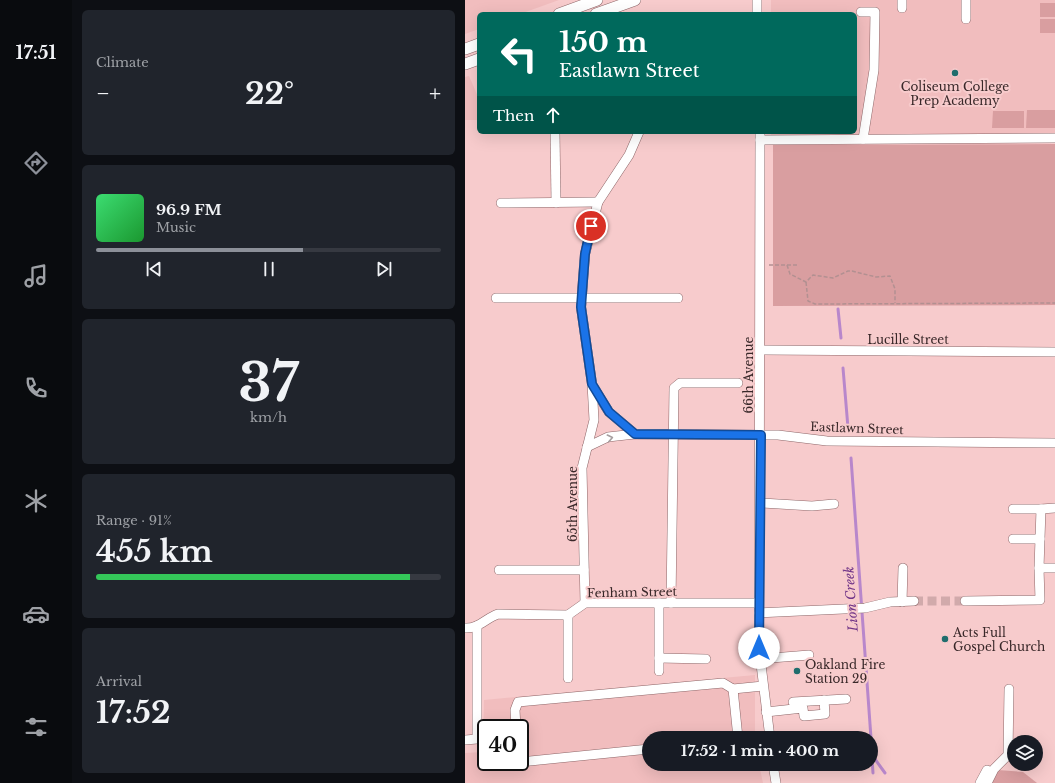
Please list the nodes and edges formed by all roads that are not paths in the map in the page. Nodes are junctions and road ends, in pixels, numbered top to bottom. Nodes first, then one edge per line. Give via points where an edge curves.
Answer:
1 (597, 0) edge
2 (635, 0) edge
3 (757, 0) edge
4 (966, 0) edge
5 (578, 3) edge
6 (616, 11) edge
7 (562, 12) edge
8 (757, 12) edge
9 (861, 12) dead end
10 (966, 19) dead end
11 (477, 45) edge
12 (465, 49) edge
13 (477, 60) edge
14 (465, 64) edge
15 (555, 134) edge
16 (638, 134) edge
17 (760, 136) edge
18 (779, 136) edge
19 (1055, 138) edge
20 (863, 139) junction
21 (598, 202) junction
22 (501, 203) dead end
23 (556, 203) junction
24 (496, 298) dead end
25 (581, 298) junction
26 (678, 298) dead end
27 (760, 350) junction
28 (1055, 352) edge
29 (738, 383) dead end
30 (592, 384) junction
31 (635, 434) junction
32 (673, 435) junction
33 (761, 435) junction
34 (1055, 443) edge
35 (587, 447) junction
36 (760, 503) junction
37 (834, 504) dead end
38 (1041, 508) junction
39 (1055, 508) edge
40 (1013, 509) dead end
41 (1013, 539) dead end
42 (1040, 539) junction
43 (903, 568) dead end
44 (1039, 568) junction
45 (1055, 568) edge
46 (499, 570) dead end
47 (584, 570) junction
48 (914, 601) tunnel mouth
49 (965, 601) tunnel mouth
50 (902, 602) junction
51 (585, 603) junction
52 (659, 603) junction
53 (671, 603) junction
54 (759, 608) junction
55 (568, 615) junction
56 (477, 626) junction
57 (465, 628) edge
58 (809, 655) dead end
59 (659, 658) junction
60 (706, 659) dead end
61 (760, 659) junction
62 (659, 671) dead end
63 (568, 678) dead end
64 (763, 686) junction
65 (733, 689) junction
66 (1009, 689) dead end
67 (846, 699) dead end
68 (824, 700) junction
69 (793, 702) dead end
70 (766, 712) junction
71 (516, 719) edge
72 (737, 731) edge
73 (769, 731) edge
74 (1009, 735) edge
75 (465, 740) edge
76 (642, 750) edge
77 (1007, 756) edge
78 (1007, 757) edge
79 (529, 761) edge
80 (774, 771) edge
81 (775, 783) edge
82 (980, 783) edge
83 (987, 783) edge

1 - 5 main road
2 - 6 main road
3 - 8 street
4 - 10 street
5 - 7 main road
9 - 20 street via 875,12 874,70
11 - 12 main road
13 - 14 main road
15 - 23 street
16 - 21 street, 65th Avenue via 629,155
17 - 18 street
17 - 27 street, 66th Avenue
18 - 20 street
19 - 20 street
21 - 23 street
21 - 25 street, 65th Avenue via 585,254
22 - 23 street
24 - 25 street
25 - 26 street
25 - 30 street, 65th Avenue
27 - 28 street, Lucille Street
27 - 33 street, 66th Avenue
29 - 32 street via 680,383 674,388
30 - 31 street via 609,412
30 - 35 street, 65th Avenue via 594,420
31 - 32 street, Eastlawn Street
35 -> 31 street, Eastlawn Street via 608,438
32 - 33 street, Eastlawn Street
32 - 53 street
33 - 34 street, Eastlawn Street via 827,441
33 - 36 street, 66th Avenue
35 - 47 street, 65th Avenue via 582,468
36 - 37 street via 812,506
36 - 54 street, 66th Avenue
38 - 39 street
38 - 40 street
38 - 42 street
41 - 42 street
42 - 44 street
43 - 50 street
44 - 45 street
44 - 49 street via 1040,600
46 - 47 street
47 - 51 street, 65th Avenue
48 - 50 street, Fenham Street
50 - 54 street, Fenham Street via 860,609
51 - 52 street, Fenham Street
51 - 55 street, Fenham Street
52 - 53 street, Fenham Street
52 - 59 street
53 - 54 street, Fenham Street
54 - 61 street, 66th Avenue
55 - 56 street via 498,614
55 - 63 street
56 - 57 street via 473,629
56 - 75 street via 477,739
58 - 61 street
59 - 60 street
59 - 62 street
61 - 64 street, 66th Avenue
64 - 65 street
64 - 70 street, 66th Avenue
65 - 71 street via 723,683 518,702
65 - 72 street
66 - 74 street
67 - 68 street
68 - 69 street
68 - 70 street via 825,714 804,716 803,708
70 - 73 street, 66th Avenue
76 - 79 street
77 - 82 street via 997,758 990,765
78 - 83 street via 993,769
80 - 81 street

